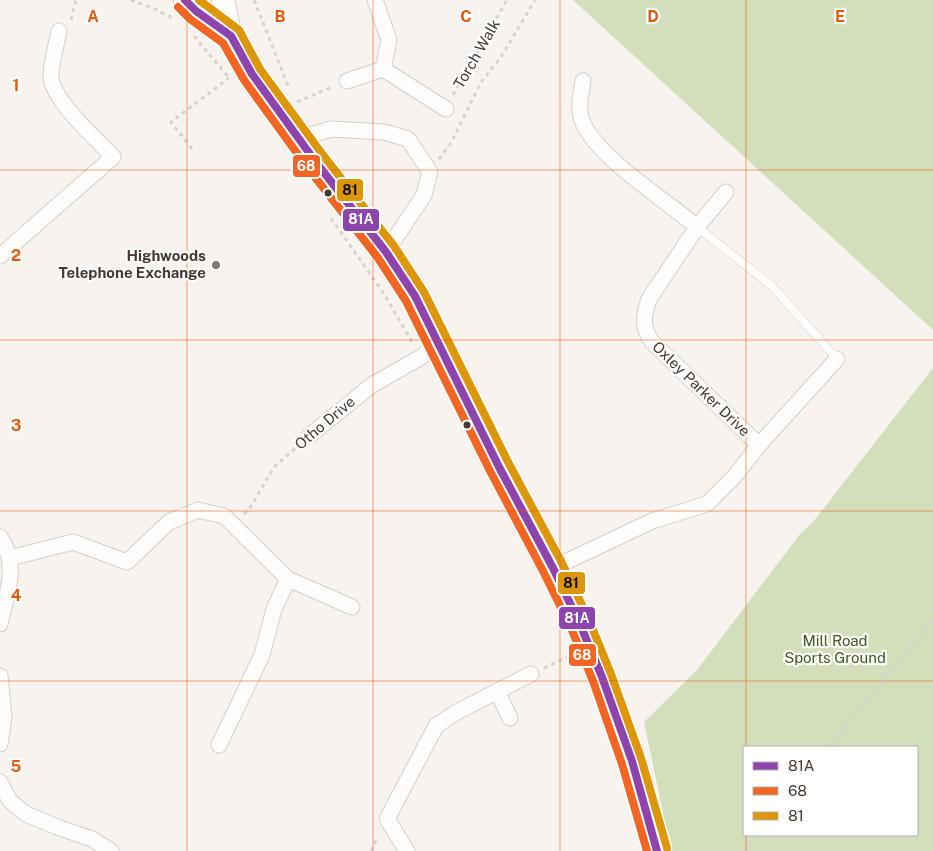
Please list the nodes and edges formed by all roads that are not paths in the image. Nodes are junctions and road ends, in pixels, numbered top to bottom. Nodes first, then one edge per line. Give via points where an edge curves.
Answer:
1 (185, 0) edge
2 (223, 0) edge
3 (375, 0) edge
4 (59, 31) dead end
5 (230, 36) junction
6 (383, 69) junction
7 (347, 80) road end
8 (583, 81) dead end
9 (446, 109) road end
10 (298, 138) junction
11 (726, 192) dead end
12 (697, 228) junction
13 (386, 252) junction
14 (0, 256) edge
15 (439, 343) junction
16 (837, 359) joint
17 (309, 436) road end
18 (759, 445) junction
19 (0, 537) edge
20 (10, 558) junction
21 (553, 568) junction
22 (288, 579) junction
23 (352, 607) dead end
24 (0, 624) edge
25 (531, 674) road end
26 (0, 676) edge
27 (497, 691) junction
28 (2, 717) edge
29 (510, 718) dead end
30 (0, 744) edge
31 (219, 745) dead end
32 (0, 782) edge
33 (111, 851) edge
34 (407, 851) edge
35 (657, 851) edge

1 - 5 street
2 - 5 street
3 - 6 street via 389,40
4 - 14 street via 51,78 59,98 113,157
5 - 10 street via 252,74 287,107
6 - 7 street
6 - 9 street
8 - 12 street via 579,106 592,138 634,178
10 - 13 street
10 - 13 street via 331,128 384,132 408,139 430,172 424,194
11 - 12 street, Oxley Parker Drive
12 - 16 lane via 772,286
12 - 18 street, Oxley Parker Drive via 649,300 644,313 646,334
13 - 15 street via 415,296
15 - 17 street, Otho Drive via 372,385
15 - 21 street via 499,467
16 - 18 street, Oxley Parker Drive
18 - 21 street, Oxley Parker Drive via 734,477 706,504 652,521
19 - 20 street
20 - 22 street via 73,542 127,562 168,522 198,510 224,516
20 - 24 street via 11,575
21 - 35 street via 602,677 632,761
22 - 23 street
22 - 31 street via 274,609 262,655
25 - 27 street
26 - 28 street
27 - 29 street
27 - 34 street via 436,726 387,819
28 - 30 street
32 - 33 street via 10,801 26,814 92,839

